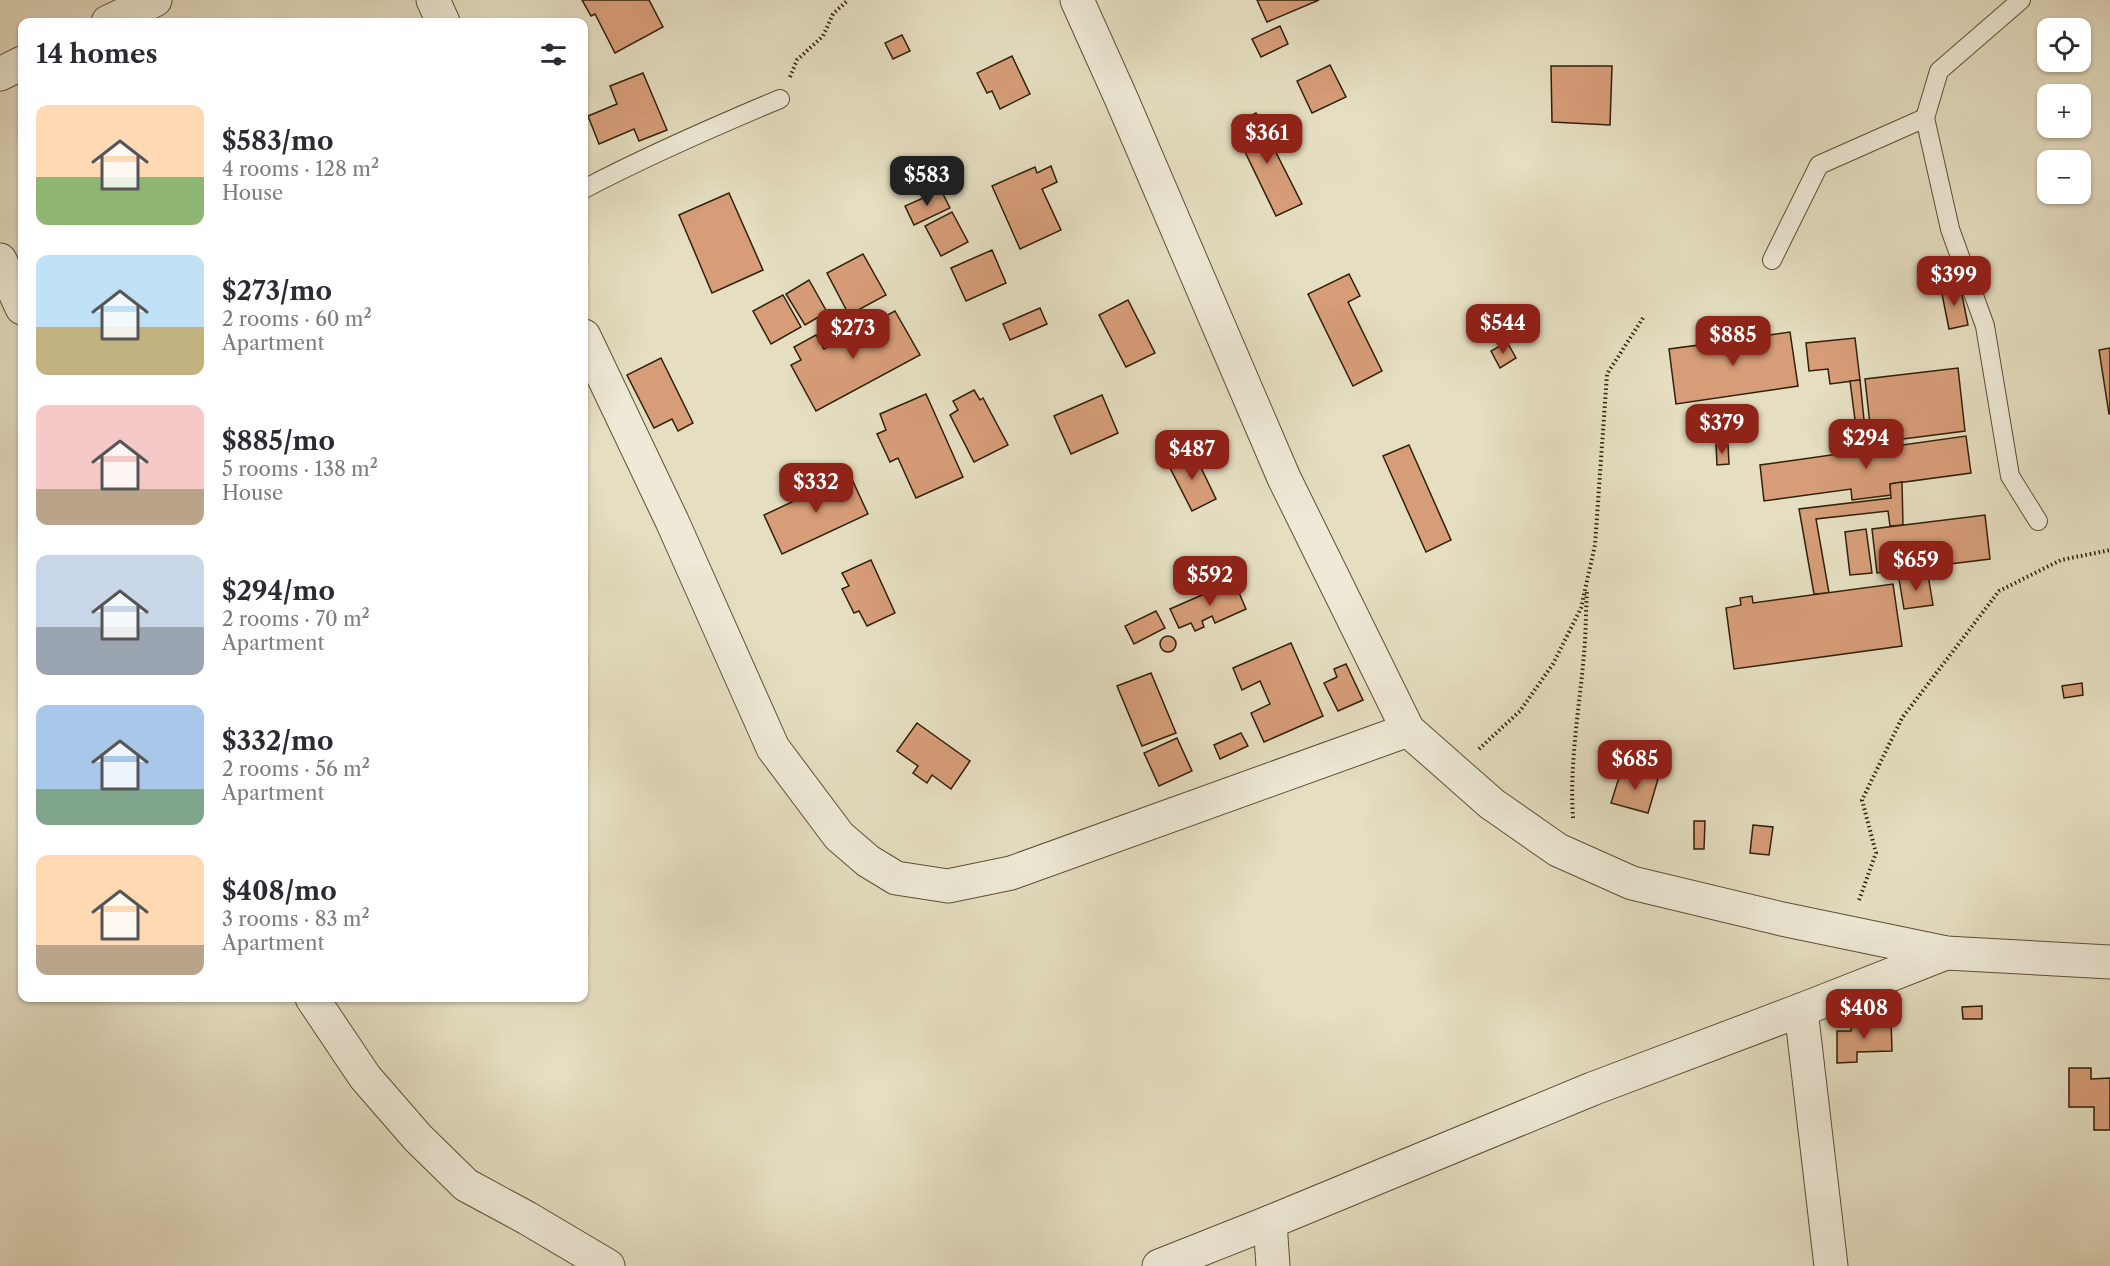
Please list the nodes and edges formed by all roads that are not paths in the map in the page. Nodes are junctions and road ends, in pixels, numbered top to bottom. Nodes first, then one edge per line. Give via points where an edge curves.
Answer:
1 (155, 0) edge
2 (433, 0) edge
3 (1077, 0) edge
4 (2021, 0) edge
5 (117, 18) edge
6 (441, 18) edge
7 (18, 65) edge
8 (0, 74) edge
9 (780, 99) road end
10 (1924, 118) junction
11 (588, 187) edge
12 (0, 260) edge
13 (1772, 260) dead end
14 (18, 299) edge
15 (588, 344) edge
16 (2038, 521) dead end
17 (1408, 730) junction
18 (1946, 953) junction
19 (2110, 962) edge
20 (315, 1002) edge
21 (1801, 1010) junction
22 (1270, 1222) junction
23 (608, 1266) edge
24 (1159, 1266) edge
25 (1273, 1266) edge
26 (1831, 1266) edge

1 - 5 street
2 - 6 street
3 - 17 street via 1284,478
4 - 10 lane via 1939,71
7 - 8 street
9 - 11 lane via 698,133
10 - 13 lane via 1819,165
10 - 16 lane via 1950,229 1985,326 2010,476
12 - 14 street
15 - 17 street via 773,747 839,836 896,878 948,886 1011,873
17 - 18 street via 1492,804 1558,850 1632,883
18 - 19 street
18 - 21 street
20 - 23 street via 365,1077 466,1185
21 - 22 street via 1592,1089
21 - 26 street
22 - 24 street
22 - 25 street

